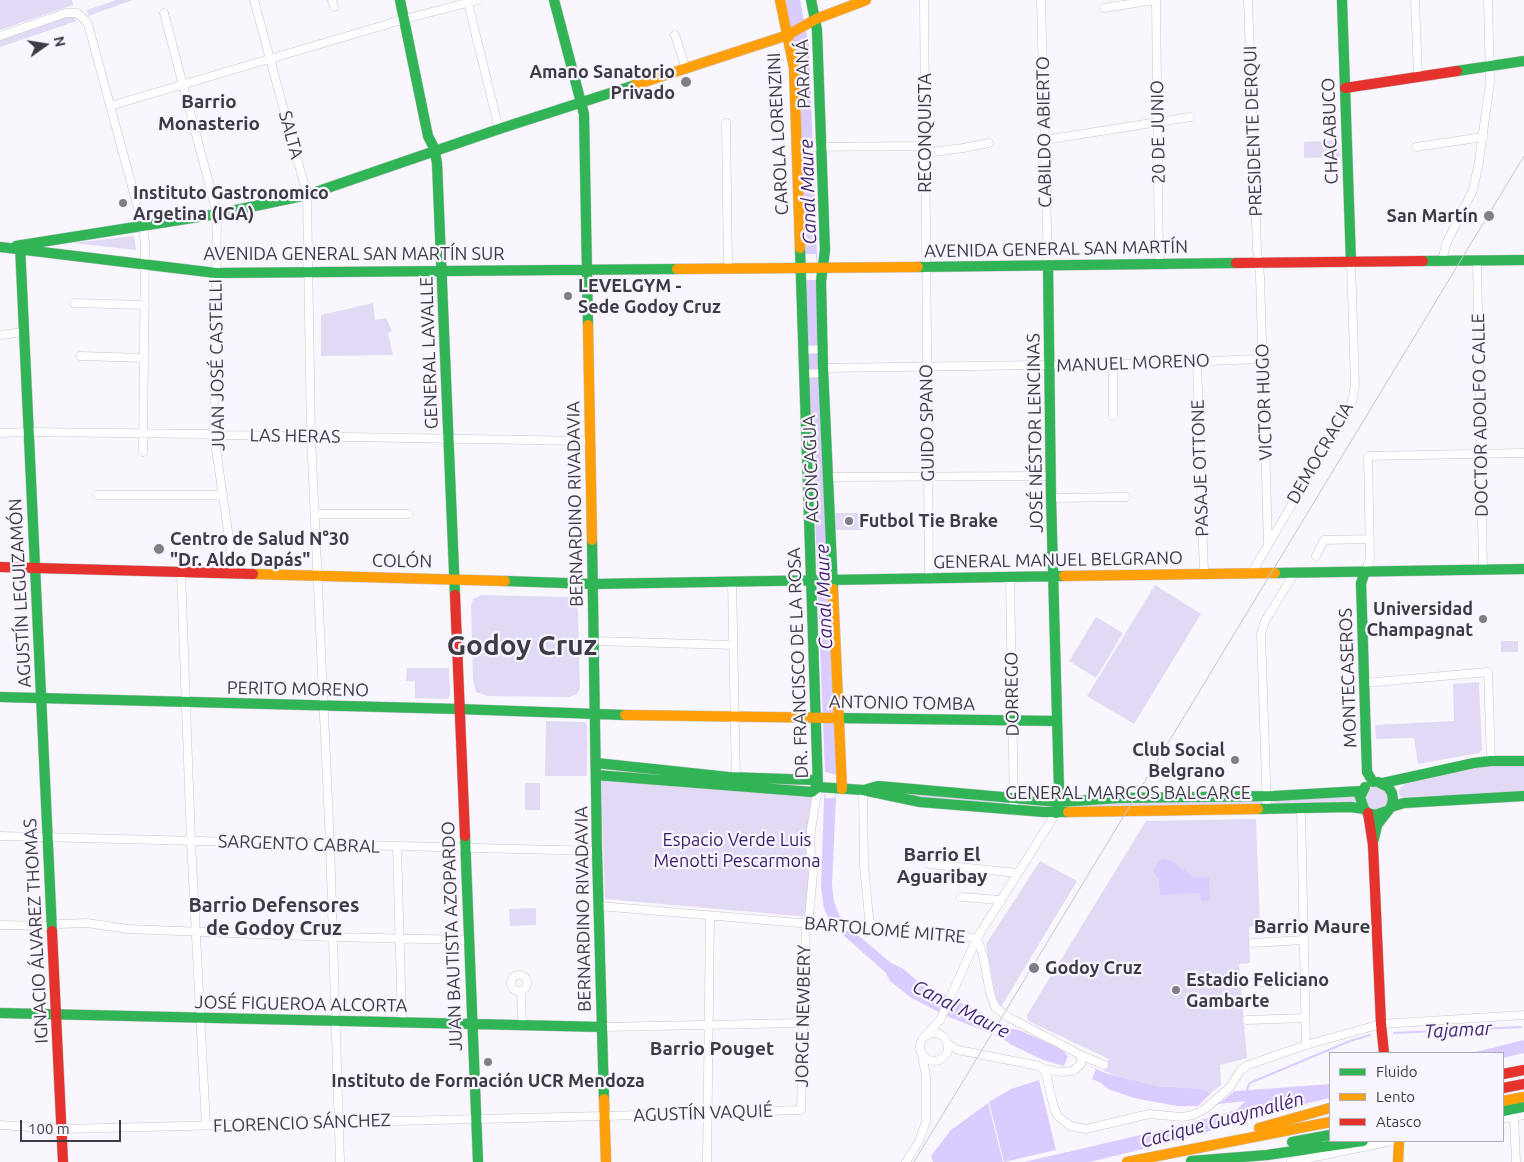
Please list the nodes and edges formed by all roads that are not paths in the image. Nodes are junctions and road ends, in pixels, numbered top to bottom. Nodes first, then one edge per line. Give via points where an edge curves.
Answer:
1 (254, 0) edge
2 (400, 0) edge
3 (478, 0) edge
4 (554, 0) edge
5 (780, 0) edge
6 (811, 0) edge
7 (866, 0) edge
8 (924, 0) edge
9 (1041, 0) edge
10 (1156, 0) edge
11 (1248, 0) edge
12 (1342, 0) edge
13 (1415, 0) edge
14 (1488, 0) edge
15 (468, 2) junction
16 (1104, 8) dead end
17 (164, 13) dead end
18 (405, 19) junction
19 (816, 19) junction
20 (790, 34) junction
21 (675, 35) dead end
22 (0, 36) edge
23 (270, 59) junction
24 (1524, 61) edge
25 (1491, 65) junction
26 (686, 69) junction
27 (1418, 76) junction
28 (184, 85) junction
29 (1345, 88) junction
30 (582, 102) junction
31 (110, 106) junction
32 (1190, 117) dead end
33 (1158, 122) junction
34 (726, 123) dead end
35 (499, 129) junction
36 (1483, 137) junction
37 (1044, 140) junction
38 (989, 143) dead end
39 (798, 147) junction
40 (817, 147) junction
41 (1416, 147) dead end
42 (925, 149) junction
43 (435, 151) junction
44 (307, 195) junction
45 (217, 214) junction
46 (142, 227) junction
47 (20, 246) junction
48 (0, 247) edge
49 (1524, 260) edge
50 (1442, 261) junction
51 (1477, 261) junction
52 (1351, 262) junction
53 (1258, 263) junction
54 (146, 264) junction
55 (1159, 264) junction
56 (1048, 265) junction
57 (926, 267) junction
58 (728, 268) junction
59 (802, 268) junction
60 (819, 268) junction
61 (588, 270) junction
62 (309, 272) junction
63 (442, 272) junction
64 (216, 273) junction
65 (74, 303) dead end
66 (145, 305) junction
67 (24, 332) junction
68 (0, 335) edge
69 (821, 349) junction
70 (806, 350) junction
71 (80, 356) dead end
72 (144, 358) junction
73 (1263, 359) junction
74 (1197, 362) junction
75 (1113, 365) junction
76 (1050, 366) junction
77 (927, 367) junction
78 (822, 371) junction
79 (806, 374) junction
80 (1113, 416) dead end
81 (29, 432) junction
82 (0, 433) edge
83 (143, 433) junction
84 (214, 435) junction
85 (311, 436) junction
86 (448, 439) junction
87 (590, 442) junction
88 (143, 452) dead end
89 (1524, 453) edge
90 (1481, 454) junction
91 (928, 476) junction
92 (1051, 476) junction
93 (828, 477) junction
94 (97, 495) dead end
95 (223, 495) junction
96 (1126, 497) dead end
97 (1052, 498) junction
98 (1268, 512) junction
99 (315, 514) junction
100 (409, 514) dead end
101 (1284, 516) junction
102 (1370, 540) junction
103 (1268, 542) junction
104 (1316, 556) dead end
105 (0, 567) edge
106 (35, 568) junction
107 (1524, 569) edge
108 (1483, 570) junction
109 (181, 572) junction
110 (1295, 572) junction
111 (1365, 572) junction
112 (234, 573) junction
113 (1204, 574) junction
114 (1251, 574) junction
115 (318, 576) junction
116 (1010, 576) junction
117 (1054, 576) junction
118 (454, 579) junction
119 (929, 579) junction
120 (815, 580) junction
121 (830, 580) junction
122 (732, 582) junction
123 (592, 584) junction
124 (594, 641) junction
125 (733, 645) junction
126 (1364, 683) junction
127 (0, 697) edge
128 (41, 699) junction
129 (186, 702) junction
130 (324, 705) junction
131 (459, 709) junction
132 (596, 715) junction
133 (734, 717) junction
134 (820, 718) junction
135 (836, 718) junction
136 (1013, 721) junction
137 (1057, 721) junction
138 (1490, 761) junction
139 (1524, 761) edge
140 (596, 763) junction
141 (596, 775) junction
142 (736, 782) junction
143 (1378, 782) junction
144 (822, 787) junction
145 (839, 788) junction
146 (863, 790) junction
147 (1361, 791) junction
148 (1266, 796) junction
149 (1524, 796) edge
150 (1014, 798) junction
151 (1057, 808) junction
152 (1301, 808) junction
153 (1267, 809) junction
154 (1389, 809) junction
155 (1014, 811) junction
156 (1366, 811) junction
157 (0, 836) edge
158 (47, 837) junction
159 (191, 841) junction
160 (330, 844) junction
161 (1373, 845) junction
162 (397, 846) junction
163 (465, 848) junction
164 (597, 851) junction
165 (929, 864) dead end
166 (1018, 872) junction
167 (961, 898) dead end
168 (1001, 900) junction
169 (599, 906) junction
170 (710, 916) junction
171 (806, 923) junction
172 (0, 925) edge
173 (52, 926) junction
174 (870, 928) junction
175 (196, 931) junction
176 (332, 937) junction
177 (977, 938) junction
178 (400, 939) junction
179 (469, 940) junction
180 (1304, 940) junction
181 (1254, 943) dead end
182 (1304, 981) junction
183 (1241, 983) dead end
184 (522, 991) dead end
185 (0, 1013) edge
186 (56, 1015) junction
187 (1524, 1015) edge
188 (941, 1017) junction
189 (200, 1018) junction
190 (1305, 1018) junction
191 (1247, 1020) dead end
192 (336, 1021) junction
193 (402, 1023) junction
194 (803, 1023) junction
195 (1381, 1024) junction
196 (472, 1025) junction
197 (709, 1025) junction
198 (522, 1026) junction
199 (602, 1027) junction
200 (927, 1034) junction
201 (945, 1039) junction
202 (1306, 1045) junction
203 (958, 1050) junction
204 (1384, 1052) edge
205 (922, 1054) junction
206 (942, 1057) junction
207 (1081, 1059) junction
208 (1104, 1065) dead end
209 (1043, 1068) junction
210 (1524, 1070) edge
211 (1504, 1074) edge
212 (926, 1077) junction
213 (1524, 1084) edge
214 (1504, 1088) edge
215 (1524, 1097) edge
216 (1504, 1101) edge
217 (1524, 1107) edge
218 (1329, 1108) edge
219 (801, 1110) joint
220 (1504, 1111) edge
221 (709, 1112) junction
222 (1524, 1115) edge
223 (605, 1116) junction
224 (1514, 1117) junction
225 (476, 1118) junction
226 (1504, 1119) edge
227 (338, 1122) junction
228 (1329, 1122) edge
229 (0, 1125) edge
230 (206, 1125) junction
231 (61, 1129) junction
232 (1329, 1135) edge
233 (1356, 1142) edge
234 (1387, 1142) edge
235 (1399, 1142) edge
236 (1183, 1151) junction
237 (63, 1162) edge
238 (340, 1162) edge
239 (478, 1162) edge
240 (606, 1162) edge
241 (707, 1162) edge
242 (906, 1162) edge
243 (1127, 1162) edge
244 (1190, 1162) edge
245 (1290, 1162) edge
246 (1398, 1162) edge
247 (1516, 1162) edge

1 - 23 street, SALTA
2 - 18 main road, GENERAL LAVALLE
3 - 15 street
4 - 30 main road, BERNARDINO RIVADAVIA
5 - 20 main road, CAROLA LORENZINI
6 - 19 main road, PARANÁ
7 - 19 main road
8 - 42 street, RECONQUISTA
9 - 37 street, CABILDO ABIERTO
10 - 16 street
10 - 33 street, 20 DE JUNIO
11 - 53 street, PRESIDENTE DERQUI
12 - 29 main road, CHACABUCO
13 - 27 street
14 - 25 street
15 - 18 street
15 - 35 street
17 - 28 street, JUAN JOSÉ CASTELLI
18 - 23 street
18 - 43 main road, GENERAL LAVALLE via 406,38 428,136
19 - 20 main road
19 - 40 main road, PARANÁ
20 - 26 main road
20 - 39 main road, CAROLA LORENZINI
21 - 26 street
22 - 31 street via 66,13 82,17 88,24
23 - 28 street
23 - 44 street, SALTA
24 - 25 main road
25 - 27 main road
25 - 36 street
26 - 30 main road
27 - 29 main road
28 - 31 street
28 - 45 street, JUAN JOSÉ CASTELLI
29 - 52 main road, CHACABUCO
30 - 35 main road
30 - 61 main road, BERNARDINO RIVADAVIA
31 - 46 street
32 - 33 street
33 - 37 street
33 - 55 street, 20 DE JUNIO
34 - 58 street
35 - 43 main road
36 - 41 street
36 - 50 street via 1473,190 1446,244
37 - 56 street, CABILDO ABIERTO
38 - 42 street via 963,148
39 - 40 street
39 - 59 main road, CAROLA LORENZINI
40 - 42 street
40 - 60 main road, PARANÁ via 825,250
42 - 57 street, RECONQUISTA
43 - 44 main road
43 - 63 main road, GENERAL LAVALLE
44 - 45 main road
44 - 62 street, SALTA
45 - 46 main road
45 - 64 street, JUAN JOSÉ CASTELLI
46 - 47 main road
46 - 54 street
47 - 48 main road, AVENIDA GENERAL SAN MARTÍN SUR
47 - 54 main road, AVENIDA GENERAL SAN MARTÍN SUR
47 - 67 main road, AGUSTÍN LEGUIZAMÓN
49 - 51 main road, AVENIDA GENERAL SAN MARTÍN
50 - 51 main road, AVENIDA GENERAL SAN MARTÍN
50 - 52 main road, AVENIDA GENERAL SAN MARTÍN
51 - 90 street, DOCTOR ADOLFO CALLE
52 - 53 main road, AVENIDA GENERAL SAN MARTÍN
52 - 101 street, DEMOCRACIA via 1355,384 1352,402
53 - 55 main road, AVENIDA GENERAL SAN MARTÍN
53 - 73 street, VICTOR HUGO
54 - 64 main road, AVENIDA GENERAL SAN MARTÍN SUR
54 - 66 street
55 - 56 main road, AVENIDA GENERAL SAN MARTÍN
56 - 57 main road, AVENIDA GENERAL SAN MARTÍN
56 - 76 main road, JOSÉ NÉSTOR LENCINAS
57 - 60 main road, AVENIDA GENERAL SAN MARTÍN
57 - 77 street, GUIDO SPANO
58 - 59 main road, AVENIDA GENERAL SAN MARTÍN
58 - 61 main road, AVENIDA GENERAL SAN MARTÍN
59 - 60 main road, AVENIDA GENERAL SAN MARTÍN
59 - 70 main road, DR. FRANCISCO DE LA ROSA
60 - 69 main road, ACONCAGUA
61 - 63 main road, AVENIDA GENERAL SAN MARTÍN SUR
61 - 87 main road, BERNARDINO RIVADAVIA
62 - 63 main road, AVENIDA GENERAL SAN MARTÍN SUR
62 - 64 main road, AVENIDA GENERAL SAN MARTÍN SUR
62 - 85 street, SALTA
63 - 86 main road, GENERAL LAVALLE
64 - 84 street, JUAN JOSÉ CASTELLI
65 - 66 street
66 - 72 street
67 - 68 street
67 - 81 main road, AGUSTÍN LEGUIZAMÓN
69 - 70 street
69 - 78 main road, ACONCAGUA
70 - 79 main road, DR. FRANCISCO DE LA ROSA
71 - 72 street
72 - 83 street
73 - 74 street, MANUEL MORENO
73 - 98 street, VICTOR HUGO
74 - 75 street, MANUEL MORENO
74 - 113 street, PASAJE OTTONE
75 - 76 street, MANUEL MORENO
75 - 80 street
76 - 77 street, MANUEL MORENO
76 - 92 main road, JOSÉ NÉSTOR LENCINAS
77 - 78 street, MANUEL MORENO
77 - 91 street, GUIDO SPANO
78 - 79 street, MANUEL MORENO
78 - 93 main road, ACONCAGUA
79 - 120 main road, DR. FRANCISCO DE LA ROSA
81 - 82 street, LAS HERAS
81 - 83 street, LAS HERAS
81 - 106 main road, AGUSTÍN LEGUIZAMÓN
83 - 84 street, LAS HERAS
83 - 88 street
84 - 85 street, LAS HERAS
84 - 95 street, JUAN JOSÉ CASTELLI
85 - 86 street, LAS HERAS
85 - 99 street, SALTA
86 - 87 street, LAS HERAS
86 - 118 main road, GENERAL LAVALLE
87 - 123 main road, BERNARDINO RIVADAVIA
89 - 90 street
90 - 102 street via 1368,456
90 - 108 street, DOCTOR ADOLFO CALLE
91 - 92 street
91 - 93 street
91 - 119 street, GUIDO SPANO
92 - 97 main road, JOSÉ NÉSTOR LENCINAS
93 - 121 main road, ACONCAGUA
94 - 95 street
95 - 112 street, JUAN JOSÉ CASTELLI
96 - 97 street
97 - 117 main road, JOSÉ NÉSTOR LENCINAS
98 - 101 street via 1274,520
98 - 103 street, VICTOR HUGO
99 - 100 street
99 - 115 street, SALTA
101 - 103 street, DEMOCRACIA
102 - 104 street via 1324,540
102 - 111 street via 1370,559
103 - 114 street, DEMOCRACIA
105 - 106 main road, COLÓN
106 - 109 main road, COLÓN
106 - 128 main road, AGUSTÍN LEGUIZAMÓN
107 - 108 main road, GENERAL MANUEL BELGRANO
108 - 111 main road, GENERAL MANUEL BELGRANO
109 - 112 main road, COLÓN
109 - 129 street
110 - 111 main road, GENERAL MANUEL BELGRANO
110 - 114 main road, GENERAL MANUEL BELGRANO
110 - 148 street via 1265,621 1261,634
111 - 126 main road, MONTECASEROS via 1361,584
112 - 115 main road, COLÓN
113 - 114 main road, GENERAL MANUEL BELGRANO
113 - 117 main road, GENERAL MANUEL BELGRANO
115 - 118 main road, COLÓN
115 - 130 street, SALTA
116 - 117 main road, GENERAL MANUEL BELGRANO
116 - 119 main road, GENERAL MANUEL BELGRANO
116 - 136 street, DORREGO
117 - 137 main road, JOSÉ NÉSTOR LENCINAS
118 - 123 main road, COLÓN
118 - 131 main road, GENERAL LAVALLE
119 - 121 main road, GENERAL MANUEL BELGRANO
120 - 121 main road, GENERAL MANUEL BELGRANO
120 - 122 main road, GENERAL MANUEL BELGRANO
120 - 134 main road, DR. FRANCISCO DE LA ROSA
121 - 135 main road, ACONCAGUA
122 - 123 main road, GENERAL MANUEL BELGRANO
122 - 125 street
123 - 124 main road, BERNARDINO RIVADAVIA
124 - 125 street
124 - 132 main road, BERNARDINO RIVADAVIA
125 - 133 street
126 - 138 street via 1488,672
126 - 143 main road, MONTECASEROS via 1368,772
127 - 128 main road, PERITO MORENO
128 - 129 main road, PERITO MORENO
128 - 158 main road, IGNACIO ÁLVAREZ THOMAS
129 - 130 main road, PERITO MORENO
129 - 159 street
130 - 131 main road, PERITO MORENO
130 - 160 street, SALTA
131 - 132 main road, PERITO MORENO
131 - 163 main road, JUAN BAUTISTA AZOPARDO
132 - 133 main road, ANTONIO TOMBA
132 - 140 main road, BERNARDINO RIVADAVIA
133 - 134 main road, ANTONIO TOMBA
133 - 142 street
134 - 135 main road, ANTONIO TOMBA
134 - 144 main road, DR. FRANCISCO DE LA ROSA
135 - 136 main road, ANTONIO TOMBA
135 - 145 main road, ACONCAGUA
136 - 137 main road, ANTONIO TOMBA
136 - 150 street, DORREGO
137 - 151 main road, JOSÉ NÉSTOR LENCINAS
138 - 139 main road
138 - 143 main road
140 - 141 main road, BERNARDINO RIVADAVIA
140 - 142 main road, GENERAL MARCOS BALCARCE
141 - 142 main road, GENERAL MARCOS BALCARCE
141 - 164 main road, BERNARDINO RIVADAVIA
142 - 144 main road, GENERAL MARCOS BALCARCE via 812,792
143 - 147 main road via 1366,785
143 - 154 main road via 1392,793
144 - 145 main road, GENERAL MARCOS BALCARCE
144 - 171 street, JORGE NEWBERY via 811,830 812,874
145 - 146 main road, GENERAL MARCOS BALCARCE
146 - 150 main road, GENERAL MARCOS BALCARCE via 878,786
146 - 155 main road, GENERAL MARCOS BALCARCE via 920,802
146 - 174 street via 864,866
147 - 148 main road, GENERAL MARCOS BALCARCE
147 - 156 main road via 1360,801
148 - 151 main road, GENERAL MARCOS BALCARCE via 1132,798
148 - 153 street
149 - 154 main road via 1404,803
150 - 151 main road, GENERAL MARCOS BALCARCE
150 - 155 street, DORREGO
151 - 153 main road, GENERAL MARCOS BALCARCE
151 - 155 main road, GENERAL MARCOS BALCARCE
151 - 166 street
152 - 153 main road, GENERAL MARCOS BALCARCE
152 - 156 main road, GENERAL MARCOS BALCARCE via 1351,807
152 - 180 street
154 - 156 main road via 1378,815
154 - 161 main road via 1377,825
156 - 161 main road
157 - 158 street, SARGENTO CABRAL
158 - 159 street, SARGENTO CABRAL
158 - 173 main road, IGNACIO ÁLVAREZ THOMAS
159 - 160 street, SARGENTO CABRAL
159 - 175 street
160 - 162 street, SARGENTO CABRAL
160 - 176 street, SALTA
161 - 195 main road
162 - 163 street, SARGENTO CABRAL
162 - 178 street
163 - 164 street, SARGENTO CABRAL
163 - 179 main road, JUAN BAUTISTA AZOPARDO
164 - 169 main road, BERNARDINO RIVADAVIA
165 - 166 street
166 - 168 street
167 - 168 street
168 - 177 street
169 - 170 street, BARTOLOMÉ MITRE
169 - 199 main road, BERNARDINO RIVADAVIA
170 - 171 street, BARTOLOMÉ MITRE
170 - 197 street
171 - 174 street, BARTOLOMÉ MITRE
171 - 194 street, JORGE NEWBERY
172 - 173 street
173 - 175 street via 86,923 121,929
173 - 186 main road, IGNACIO ÁLVAREZ THOMAS
174 - 177 street, BARTOLOMÉ MITRE
175 - 176 street
175 - 189 street
176 - 178 street
176 - 192 street, SALTA
177 - 188 street
177 - 207 street, BARTOLOMÉ MITRE via 995,1007
178 - 179 street
178 - 193 street
179 - 196 main road, JUAN BAUTISTA AZOPARDO
180 - 181 street
180 - 182 street
182 - 183 street
182 - 190 street
184 - 198 street
185 - 186 main road, JOSÉ FIGUEROA ALCORTA
186 - 189 main road, JOSÉ FIGUEROA ALCORTA
186 - 231 main road, IGNACIO ÁLVAREZ THOMAS
187 - 195 street
188 - 200 street
188 - 201 street
189 - 192 main road, JOSÉ FIGUEROA ALCORTA
189 - 230 street
190 - 191 street
190 - 202 street
192 - 193 main road, JOSÉ FIGUEROA ALCORTA
192 - 227 street, SALTA
193 - 196 main road, JOSÉ FIGUEROA ALCORTA
194 - 197 street
194 - 219 street, JORGE NEWBERY
195 - 202 street
195 - 204 main road
196 - 198 main road, JOSÉ FIGUEROA ALCORTA
196 - 225 main road, JUAN BAUTISTA AZOPARDO
197 - 199 street
197 - 221 street
198 - 199 main road, JOSÉ FIGUEROA ALCORTA
199 - 223 main road, BERNARDINO RIVADAVIA
200 - 201 street via 935,1033
200 - 205 street via 920,1043
201 - 203 street
201 - 206 street
202 - 209 street via 1248,1065 1211,1104 1188,1117 1149,1114 1086,1129 1070,1126 1058,1116
203 - 206 street
203 - 209 street
205 - 206 street via 927,1059
205 - 212 street
206 - 212 street via 932,1064
207 - 208 street, BARTOLOMÉ MITRE
207 - 209 street via 1074,1071
210 - 211 main road
212 - 242 street via 926,1122
213 - 214 main road
215 - 216 main road
217 - 220 main road
218 - 236 main road
219 - 221 street, AGUSTÍN VAQUIÉ
221 - 223 street, AGUSTÍN VAQUIÉ
221 - 241 street
222 - 224 street
223 - 225 street, FLORENCIO SÁNCHEZ
223 - 240 main road, BERNARDINO RIVADAVIA
224 - 226 street
224 - 247 street
225 - 227 street, FLORENCIO SÁNCHEZ
225 - 239 main road, JUAN BAUTISTA AZOPARDO
227 - 230 street, FLORENCIO SÁNCHEZ
227 - 238 street, SALTA
228 - 236 main road
229 - 231 street, FLORENCIO SÁNCHEZ
230 - 231 street, FLORENCIO SÁNCHEZ
231 - 237 main road, IGNACIO ÁLVAREZ THOMAS
232 - 244 main road
233 - 244 main road
234 - 245 street
235 - 246 main road
236 - 243 main road

